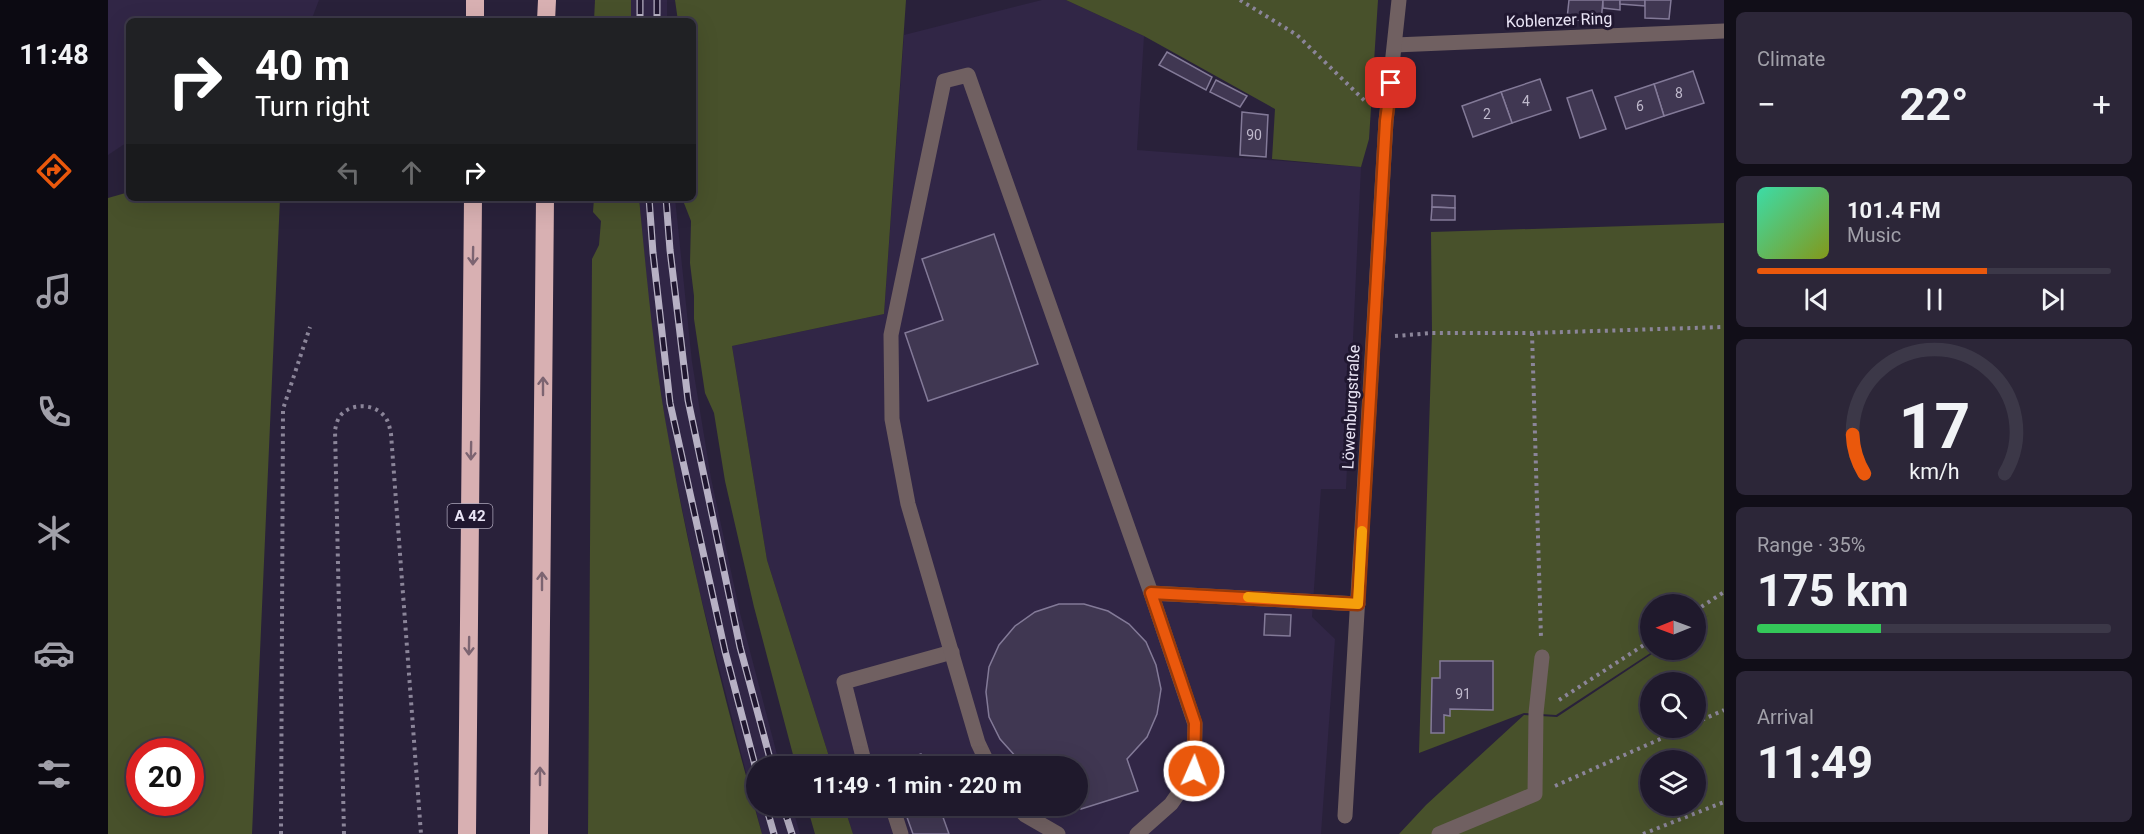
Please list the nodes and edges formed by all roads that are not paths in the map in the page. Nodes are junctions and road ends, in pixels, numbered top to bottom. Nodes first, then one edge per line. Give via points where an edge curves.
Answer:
1 (476, 0) edge
2 (547, 0) edge
3 (1399, 0) edge
4 (475, 18) edge
5 (546, 18) edge
6 (1724, 31) edge
7 (1395, 45) junction
8 (473, 201) edge
9 (545, 201) edge
10 (1151, 593) junction
11 (1358, 604) junction
12 (952, 652) junction
13 (1542, 657) road end
14 (863, 756) edge
15 (984, 756) edge
16 (895, 816) edge
17 (1027, 816) edge
18 (1345, 816) dead end
19 (467, 834) edge
20 (539, 834) edge
21 (901, 834) edge
22 (1058, 834) edge
23 (1137, 834) edge
24 (1439, 834) edge

1 - 4 highway
2 - 5 highway
3 - 7 street, Löwenburgstraße
6 - 7 street, Koblenzer Ring
7 - 11 street, Löwenburgstraße via 1386,121
8 -> 19 highway, A 42
20 -> 9 highway
10 - 11 street
10 - 12 street via 968,75 944,81 891,335 892,419 908,504
10 - 23 street via 1195,723 1194,771 1171,804
11 - 18 street, Löwenburgstraße
12 - 14 street via 844,682
12 - 15 street
13 - 24 street via 1535,794
16 - 21 street
17 - 22 street

